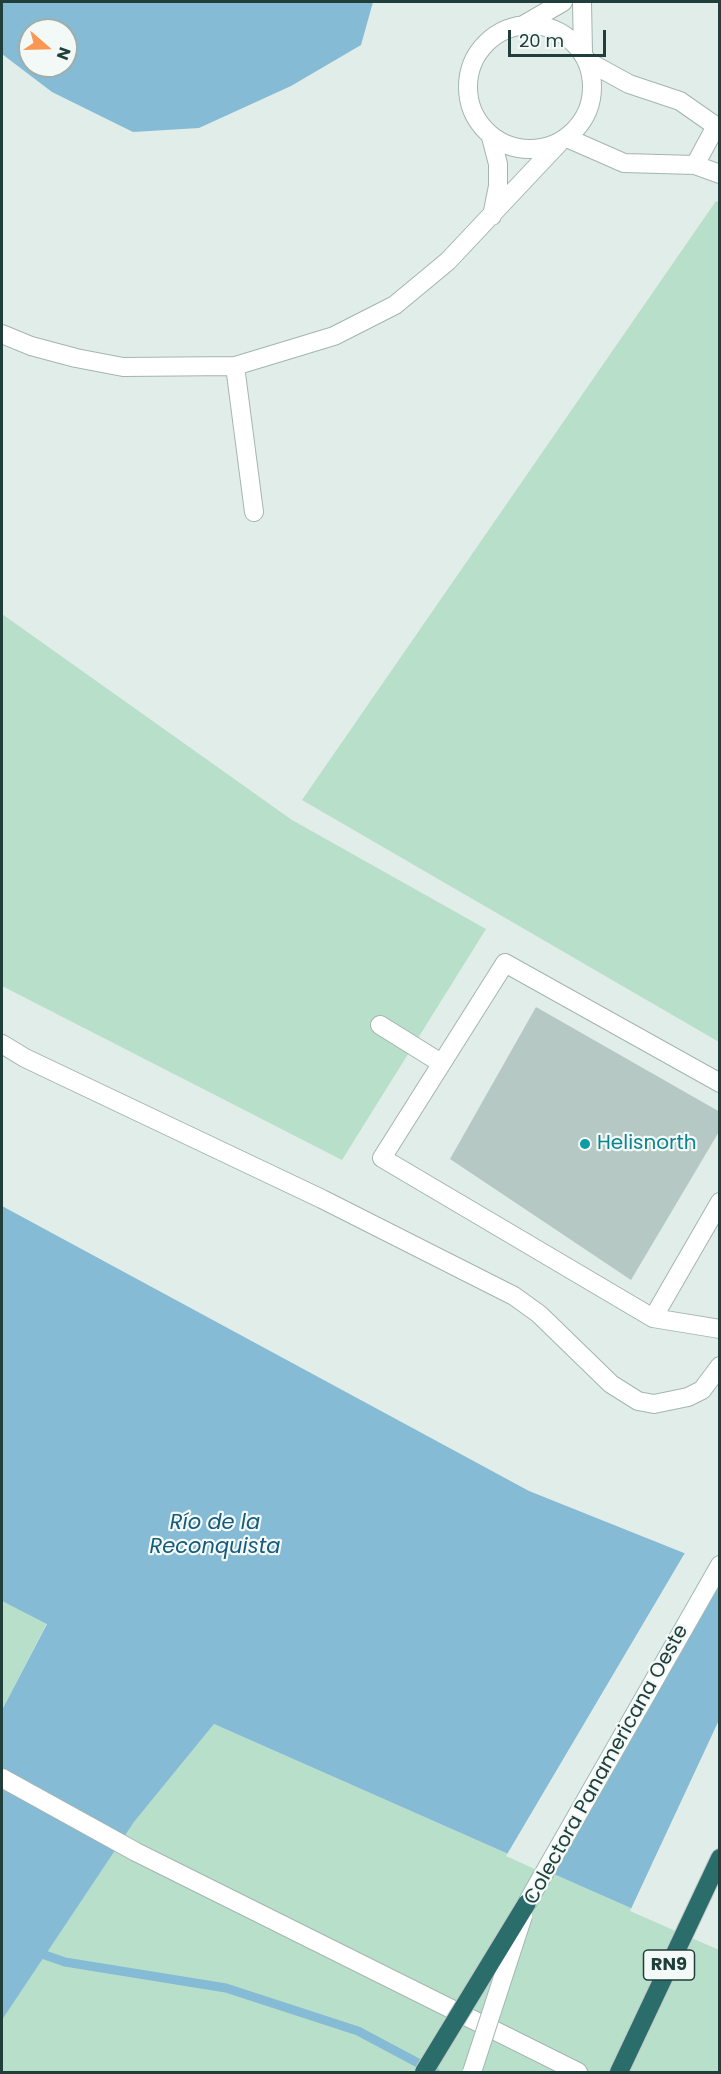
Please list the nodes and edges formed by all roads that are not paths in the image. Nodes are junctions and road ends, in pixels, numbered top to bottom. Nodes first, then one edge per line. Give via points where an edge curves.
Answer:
1 (563, 2) edge
2 (582, 2) edge
3 (525, 24) junction
4 (585, 57) junction
5 (718, 128) edge
6 (491, 137) junction
7 (563, 140) junction
8 (695, 165) junction
9 (720, 174) edge
10 (491, 218) junction
11 (2, 334) edge
12 (235, 366) junction
13 (254, 512) dead end
14 (380, 1025) dead end
15 (2, 1044) edge
16 (441, 1063) junction
17 (720, 1083) edge
18 (720, 1202) edge
19 (653, 1318) junction
20 (720, 1329) edge
21 (720, 1366) edge
22 (720, 1565) edge
23 (2, 1778) edge
24 (720, 1858) edge
25 (527, 1903) junction
26 (424, 2073) edge
27 (472, 2073) edge
28 (578, 2073) edge
29 (619, 2073) edge

1 - 3 street
2 - 4 street
3 - 4 street via 558,30
3 - 6 street via 504,29 486,41 467,80 468,101 477,121
4 - 5 street via 629,84 680,101
4 - 7 street via 593,89 586,116
5 - 8 street
6 - 7 street via 524,150
6 - 10 street via 498,164
7 - 8 street via 624,163
7 - 10 street
8 - 9 street
10 - 12 street via 395,305 334,336
11 - 12 street via 64,356 123,367
12 - 13 street
14 - 16 street
15 - 21 street via 322,1198 514,1296 539,1314 611,1384 638,1401 654,1404 688,1397 702,1389
16 - 17 street via 505,963
16 - 19 street via 382,1158
18 - 19 street
19 - 20 street
22 - 25 street, Colectora Panamericana Oeste
23 - 28 street via 136,1852
24 - 29 highway, RN9
25 - 26 highway, bridge
25 - 27 street, Colectora Panamericana Oeste, bridge

